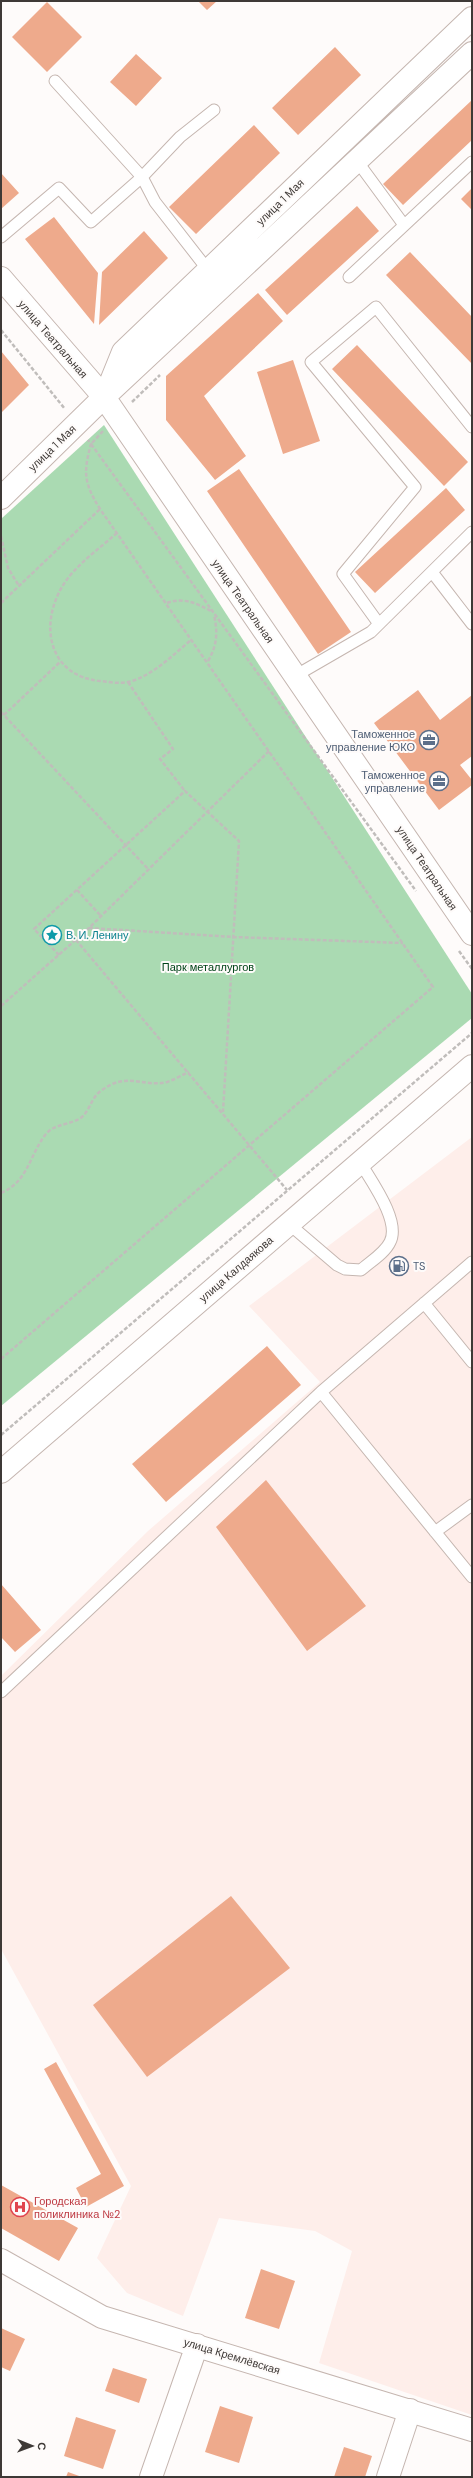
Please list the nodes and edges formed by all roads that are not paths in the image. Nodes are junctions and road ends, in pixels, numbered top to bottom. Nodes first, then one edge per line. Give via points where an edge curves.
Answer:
1 (472, 18) edge
2 (472, 53) edge
3 (55, 81) dead end
4 (214, 110) dead end
5 (357, 161) junction
6 (472, 162) edge
7 (142, 177) junction
8 (404, 225) junction
9 (1, 237) edge
10 (208, 270) junction
11 (349, 277) dead end
12 (1, 278) edge
13 (104, 398) junction
14 (472, 427) edge
15 (1, 498) edge
16 (472, 532) edge
17 (432, 572) junction
18 (379, 624) junction
19 (472, 624) edge
20 (295, 676) junction
21 (465, 942) edge
22 (472, 1066) edge
23 (360, 1162) junction
24 (289, 1224) junction
25 (472, 1262) edge
26 (424, 1303) junction
27 (472, 1362) edge
28 (321, 1392) junction
29 (1, 1472) edge
30 (472, 1505) edge
31 (435, 1532) junction
32 (472, 1577) edge
33 (1, 1692) edge
34 (1, 2260) edge
35 (197, 2345) junction
36 (410, 2410) junction
37 (472, 2430) edge
38 (151, 2477) edge
39 (388, 2477) edge

1 - 10 street, улица 1 Мая
2 - 5 street, улица 1 Мая
3 - 7 lane
4 - 7 lane via 180,137
5 - 8 lane
5 - 13 street, улица 1 Мая
6 - 8 lane
7 - 9 lane via 91,222 59,188
7 - 10 lane via 155,202
8 - 11 lane
10 - 13 street, улица 1 Мая via 124,352
12 - 13 street, улица Театральная
13 - 15 street, улица 1 Мая
13 - 20 street, улица Театральная
14 - 18 lane via 376,307 311,362 415,487 343,574
16 - 17 lane
17 - 18 lane
17 - 19 lane
18 - 20 lane via 371,632
20 - 21 street, улица Театральная
22 - 23 street, улица Калдаякова
23 - 24 street, улица Калдаякова
23 - 24 lane via 391,1218 393,1231 391,1242 361,1270 345,1269 337,1265
24 - 29 street, улица Калдаякова
25 - 26 lane
26 - 27 lane
26 - 28 lane
28 - 31 lane
28 - 33 lane
30 - 31 lane
31 - 32 lane
34 - 35 street, улица Кремлёвская via 102,2318
35 - 36 street, улица Кремлёвская
35 - 38 street
36 - 37 street, улица Кремлёвская
36 - 39 street

